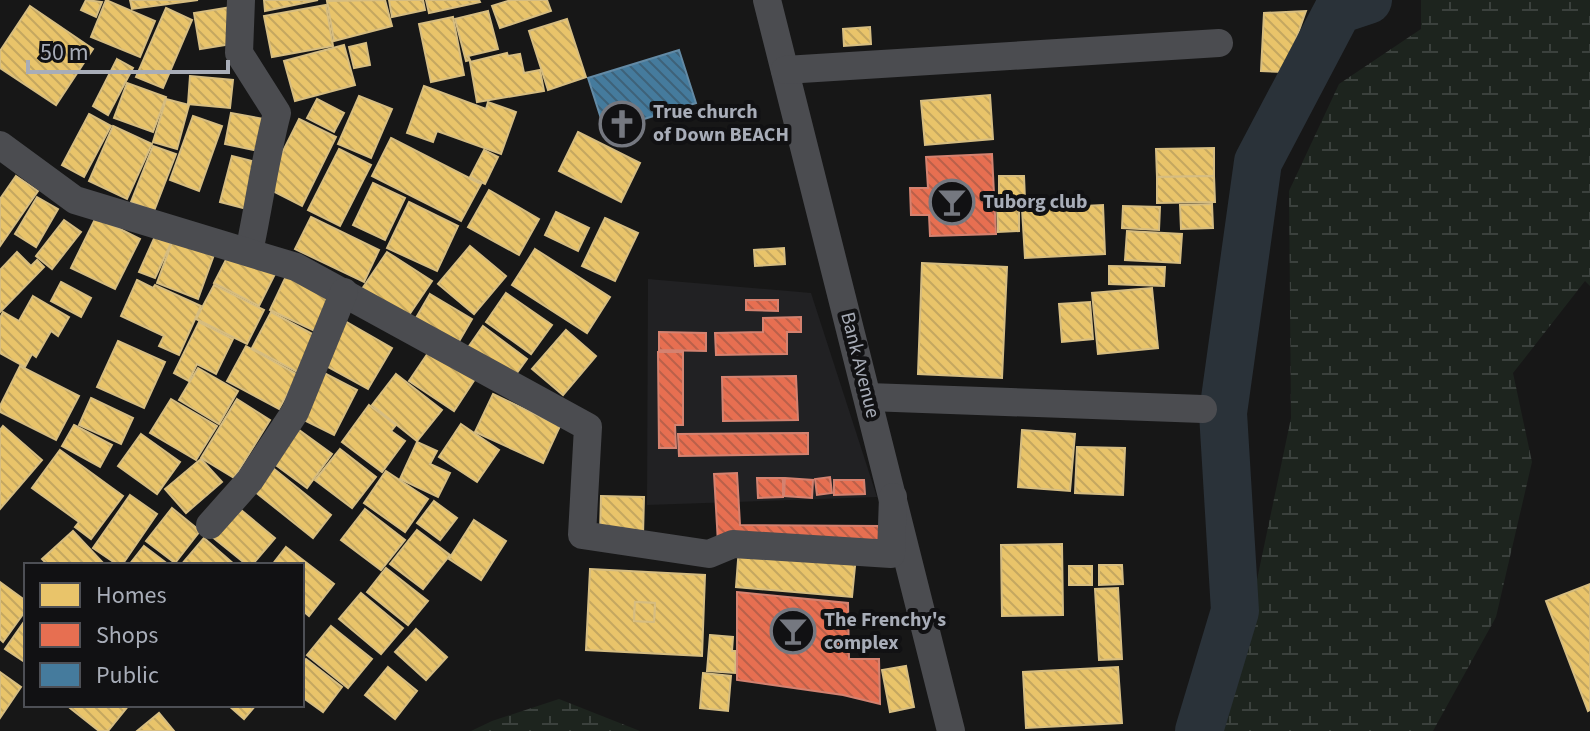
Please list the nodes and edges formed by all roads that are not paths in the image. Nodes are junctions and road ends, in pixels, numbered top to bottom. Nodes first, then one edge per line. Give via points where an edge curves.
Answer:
1 (241, 0) edge
2 (767, 0) edge
3 (1219, 43) dead end
4 (785, 70) junction
5 (0, 145) edge
6 (249, 252) junction
7 (344, 292) junction
8 (868, 397) junction
9 (1203, 409) dead end
10 (893, 497) junction
11 (210, 525) dead end
12 (951, 731) edge

1 - 6 street via 239,53 277,113
2 - 4 street, Bank Avenue
3 - 4 street
4 - 8 street, Bank Avenue
5 - 6 street via 75,200
6 - 7 street via 296,267
7 - 10 street via 588,427 582,535 709,554 733,544 891,554
7 - 11 street via 295,412 250,480
8 - 9 street
8 - 10 street, Bank Avenue
10 - 12 street, Bank Avenue

